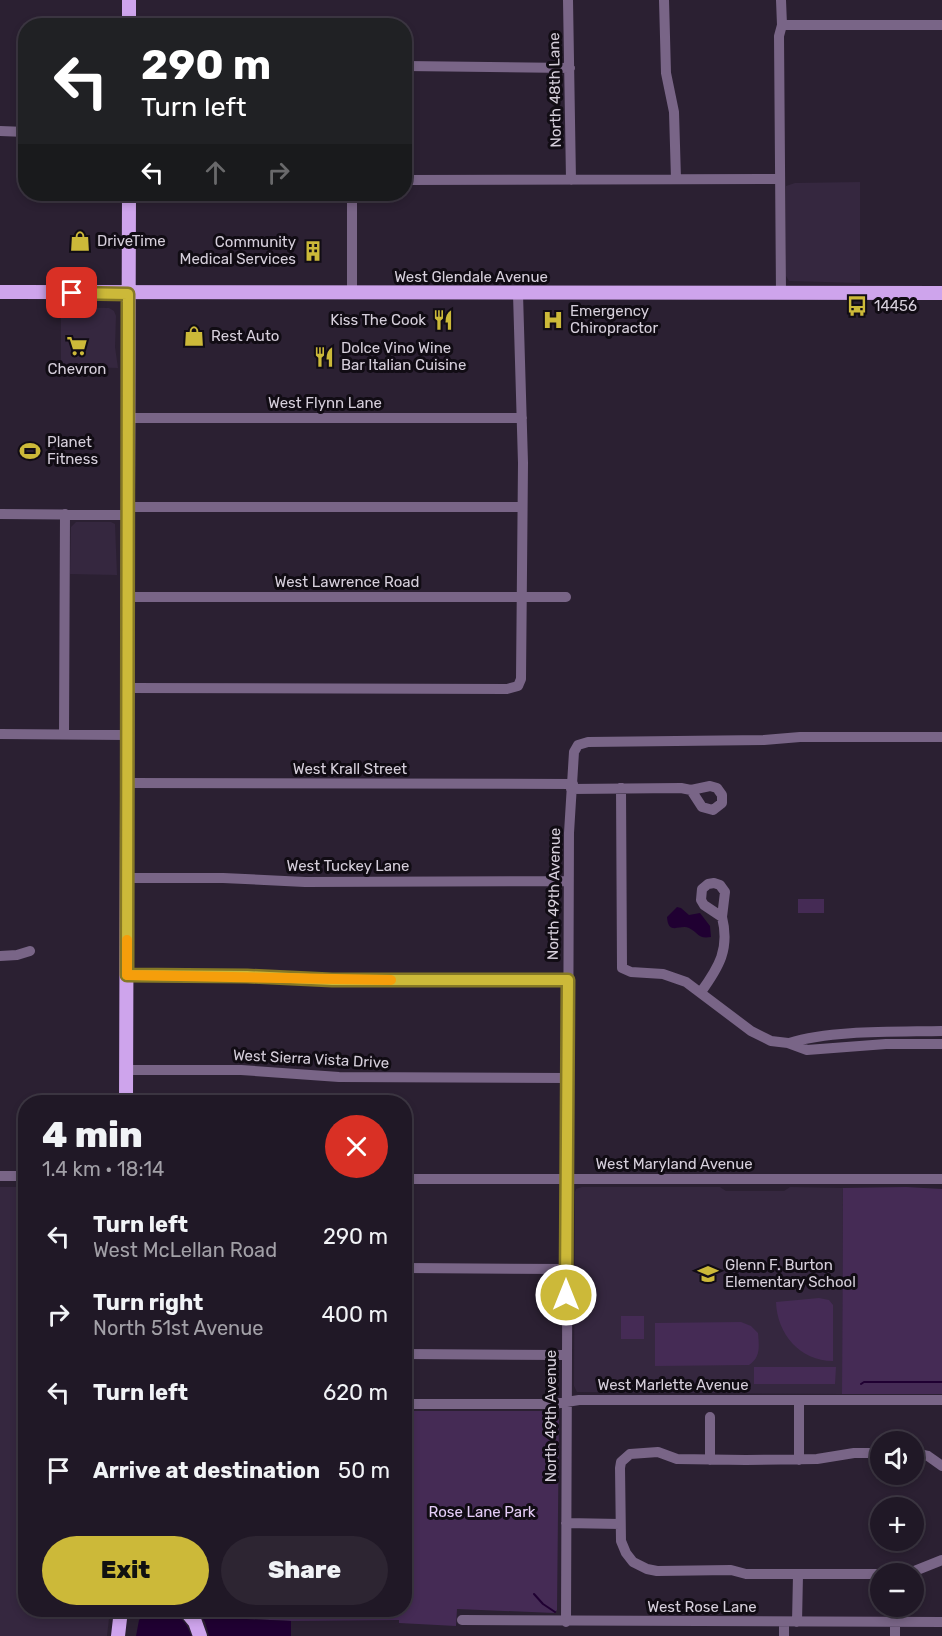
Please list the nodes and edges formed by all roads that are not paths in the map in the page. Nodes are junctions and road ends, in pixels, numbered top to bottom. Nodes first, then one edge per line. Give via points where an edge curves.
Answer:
1 (129, 0) edge
2 (568, 0) edge
3 (664, 0) edge
4 (781, 0) edge
5 (129, 18) edge
6 (782, 25) junction
7 (942, 25) edge
8 (412, 66) edge
9 (570, 68) junction
10 (0, 131) edge
11 (18, 132) edge
12 (676, 179) junction
13 (780, 179) junction
14 (412, 180) edge
15 (571, 180) junction
16 (129, 201) edge
17 (352, 201) edge
18 (0, 292) edge
19 (352, 293) junction
20 (782, 293) junction
21 (942, 293) edge
22 (128, 294) junction
23 (518, 294) junction
24 (128, 418) junction
25 (522, 418) junction
26 (521, 507) junction
27 (128, 511) junction
28 (0, 514) edge
29 (65, 514) junction
30 (128, 597) junction
31 (522, 597) junction
32 (566, 597) dead end
33 (128, 688) junction
34 (0, 734) edge
35 (64, 734) junction
36 (127, 735) junction
37 (942, 737) edge
38 (127, 783) junction
39 (572, 787) junction
40 (621, 788) junction
41 (690, 790) dead end
42 (127, 878) junction
43 (568, 881) junction
44 (722, 917) dead end
45 (30, 951) dead end
46 (0, 956) edge
47 (127, 975) junction
48 (568, 980) junction
49 (701, 992) junction
50 (942, 1031) edge
51 (788, 1043) junction
52 (942, 1044) edge
53 (126, 1070) junction
54 (567, 1078) junction
55 (126, 1095) edge
56 (0, 1176) edge
57 (18, 1176) edge
58 (412, 1179) edge
59 (567, 1179) junction
60 (942, 1179) edge
61 (412, 1268) edge
62 (566, 1269) junction
63 (412, 1354) edge
64 (566, 1355) junction
65 (799, 1400) junction
66 (942, 1400) edge
67 (566, 1401) junction
68 (412, 1404) edge
69 (710, 1417) dead end
70 (870, 1453) edge
71 (924, 1455) edge
72 (710, 1460) junction
73 (799, 1460) junction
74 (942, 1466) edge
75 (566, 1523) junction
76 (620, 1524) junction
77 (942, 1560) edge
78 (924, 1567) edge
79 (870, 1574) edge
80 (798, 1575) junction
81 (120, 1617) edge
82 (191, 1617) edge
83 (462, 1620) dead end
84 (566, 1622) junction
85 (797, 1622) junction
86 (895, 1622) junction
87 (942, 1622) edge
88 (784, 1623) junction
89 (118, 1636) edge
90 (200, 1636) edge
91 (784, 1636) edge
92 (895, 1636) edge

1 - 5 main road
2 - 9 street, North 48th Lane
3 - 12 street
4 - 6 street
6 - 7 street
6 - 13 street
8 - 9 street
9 - 15 street, North 48th Lane
10 - 11 street
12 - 13 street
12 - 15 street
13 - 20 street
14 - 15 street
16 - 22 main road
17 - 19 street
18 - 22 main road, West Glendale Avenue
19 - 22 main road, West Glendale Avenue
19 - 23 main road, West Glendale Avenue
20 - 21 main road, West Glendale Avenue
20 - 23 main road, West Glendale Avenue
22 - 24 main road
23 - 25 street
24 - 25 street, West Flynn Lane
24 - 27 main road
25 - 26 street
26 - 27 street
26 - 31 street
27 - 29 street
27 - 30 main road
28 - 29 street
29 - 35 street
30 - 31 street, West Lawrence Road
30 - 33 main road
31 - 32 street, West Lawrence Road
31 - 33 street via 521,679 518,686 507,689
33 - 36 main road
34 - 35 street
35 - 36 street
36 - 38 main road
37 - 39 street, North 49th Avenue via 588,742 578,745 574,752
38 - 39 street, West Krall Street
38 - 42 main road
39 - 40 street, West Krall Street
39 - 43 street, North 49th Avenue
40 - 41 street, West Krall Street
40 - 49 street via 622,968 669,975
42 - 43 street, West Tuckey Lane
42 - 47 main road
43 - 48 street, North 49th Avenue
44 - 49 street via 724,951 716,972
45 - 46 street
47 - 48 street
47 - 53 main road
48 - 54 street, North 49th Avenue
49 - 51 street via 751,1031 771,1041
50 - 51 street via 839,1035
51 - 52 street via 807,1050
53 - 54 street, West Sierra Vista Drive via 241,1070 339,1077
53 - 55 main road
54 - 59 street, North 49th Avenue
56 - 57 street
58 - 59 street, West Maryland Avenue
59 - 60 street, West Maryland Avenue
59 - 62 street, North 49th Avenue
61 - 62 street
62 - 64 street, North 49th Avenue
63 - 64 street
64 - 67 street, North 49th Avenue
65 - 66 street, West Marlette Avenue
65 - 67 street, West Marlette Avenue
65 - 73 street
67 - 68 street, West Marlette Avenue
67 - 75 street, North 49th Avenue
69 - 72 street
70 - 73 street
71 - 74 street
72 - 73 street
72 - 76 street via 677,1460 658,1452 634,1452 626,1457 620,1468
75 - 76 street
75 - 84 street, North 49th Avenue
76 - 80 street via 624,1548 633,1562 647,1569
77 - 78 street
79 - 80 street
80 - 85 street
81 - 89 main road
82 - 90 main road
83 - 84 street, West Rose Lane
84 - 88 street, West Rose Lane
85 - 86 street, West Rose Lane
85 - 88 street, West Rose Lane
86 - 87 street, West Rose Lane
86 - 92 street
88 - 91 street

